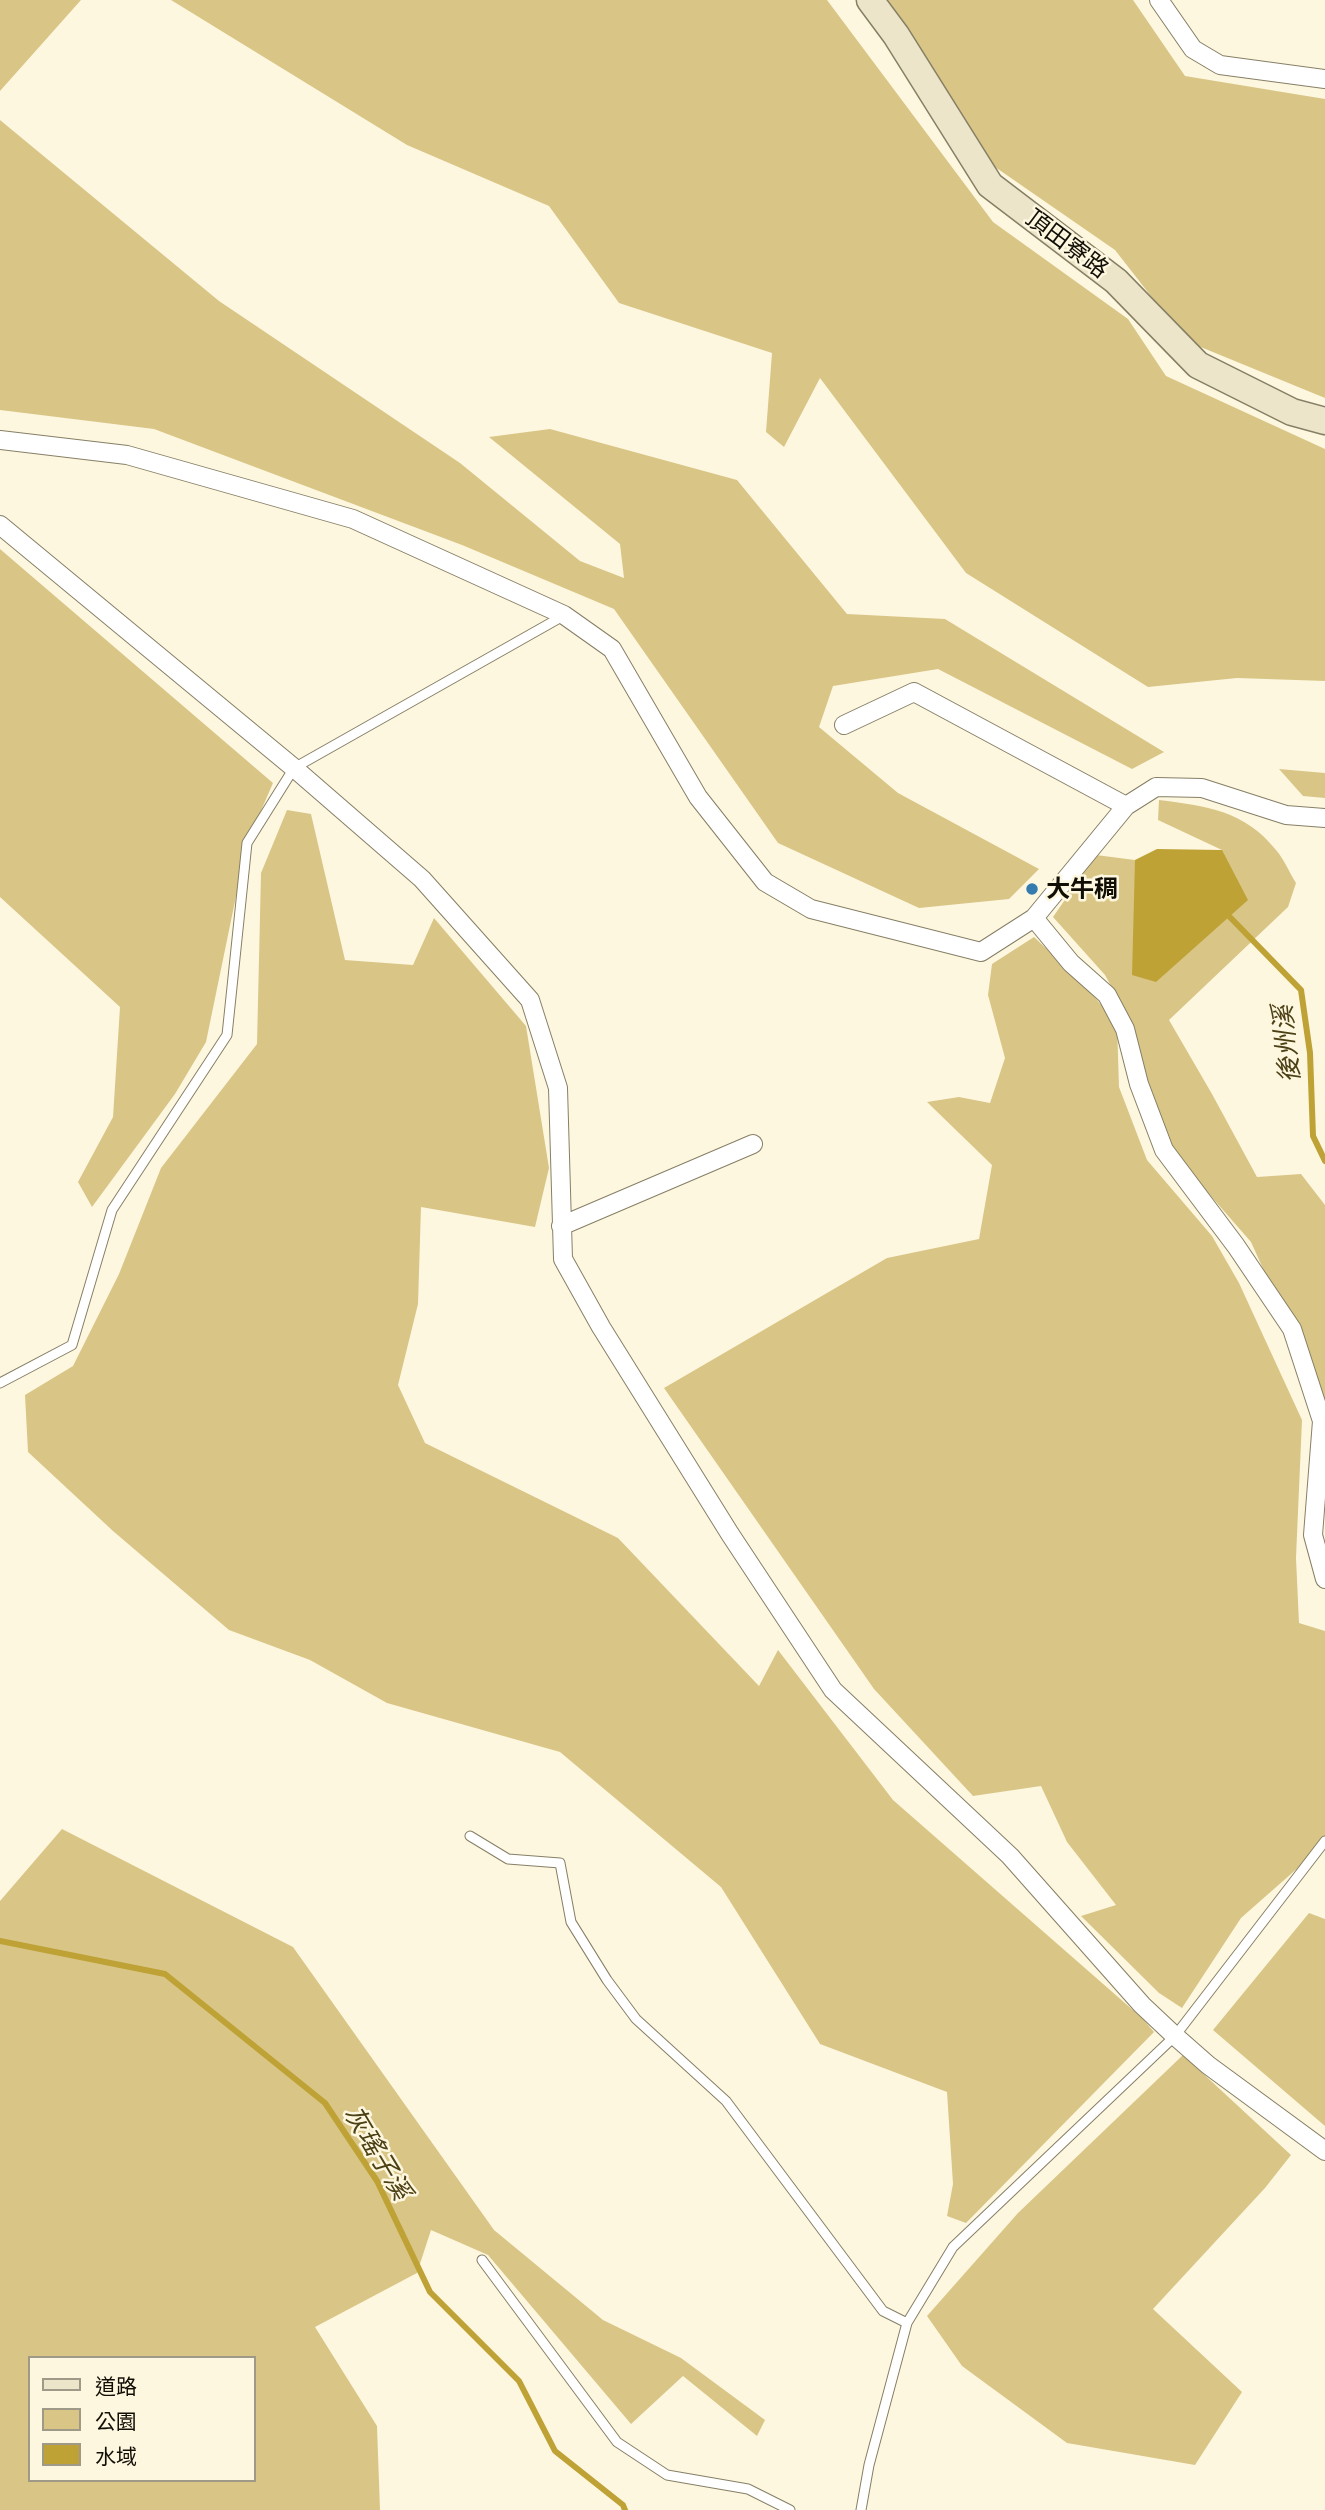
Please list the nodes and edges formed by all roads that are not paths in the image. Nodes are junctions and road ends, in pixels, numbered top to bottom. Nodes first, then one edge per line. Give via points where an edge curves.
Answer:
1 (870, 0) edge
2 (1159, 0) edge
3 (1325, 79) edge
4 (1325, 421) edge
5 (0, 439) edge
6 (0, 525) edge
7 (564, 615) junction
8 (844, 725) dead end
9 (295, 768) junction
10 (1126, 806) junction
11 (1325, 818) edge
12 (1034, 918) junction
13 (753, 1144) dead end
14 (561, 1226) junction
15 (0, 1383) edge
16 (1325, 1579) edge
17 (470, 1836) dead end
18 (1325, 1841) edge
19 (1175, 2036) junction
20 (1325, 2151) edge
21 (482, 2259) dead end
22 (907, 2323) junction
23 (790, 2510) edge
24 (861, 2510) edge

1 - 4 street, 頂田寮路 via 990,185 1116,281 1198,365 1292,412
2 - 3 street via 1193,49 1220,65
5 - 7 street via 127,455 353,519
6 - 9 street
7 - 9 lane
7 - 12 street via 612,649 698,797 765,882 811,909 981,952
8 - 10 street via 914,692
9 - 14 street via 422,880 530,1000 558,1088
9 - 15 lane via 247,843 227,1035 112,1210 72,1345
10 - 11 street via 1156,787 1202,788 1286,815
10 - 12 street
12 - 16 street via 1071,963 1107,995 1125,1029 1139,1084 1164,1150 1292,1329 1322,1421 1313,1535
13 - 14 street
14 - 19 street via 563,1259 601,1327 832,1690 1010,1856
17 - 22 lane via 508,1859 560,1863 571,1922 636,2020 726,2101 883,2311
18 - 19 lane
19 - 20 street
19 - 22 lane via 953,2247
21 - 23 lane via 617,2442 667,2475 748,2489
22 - 24 lane

